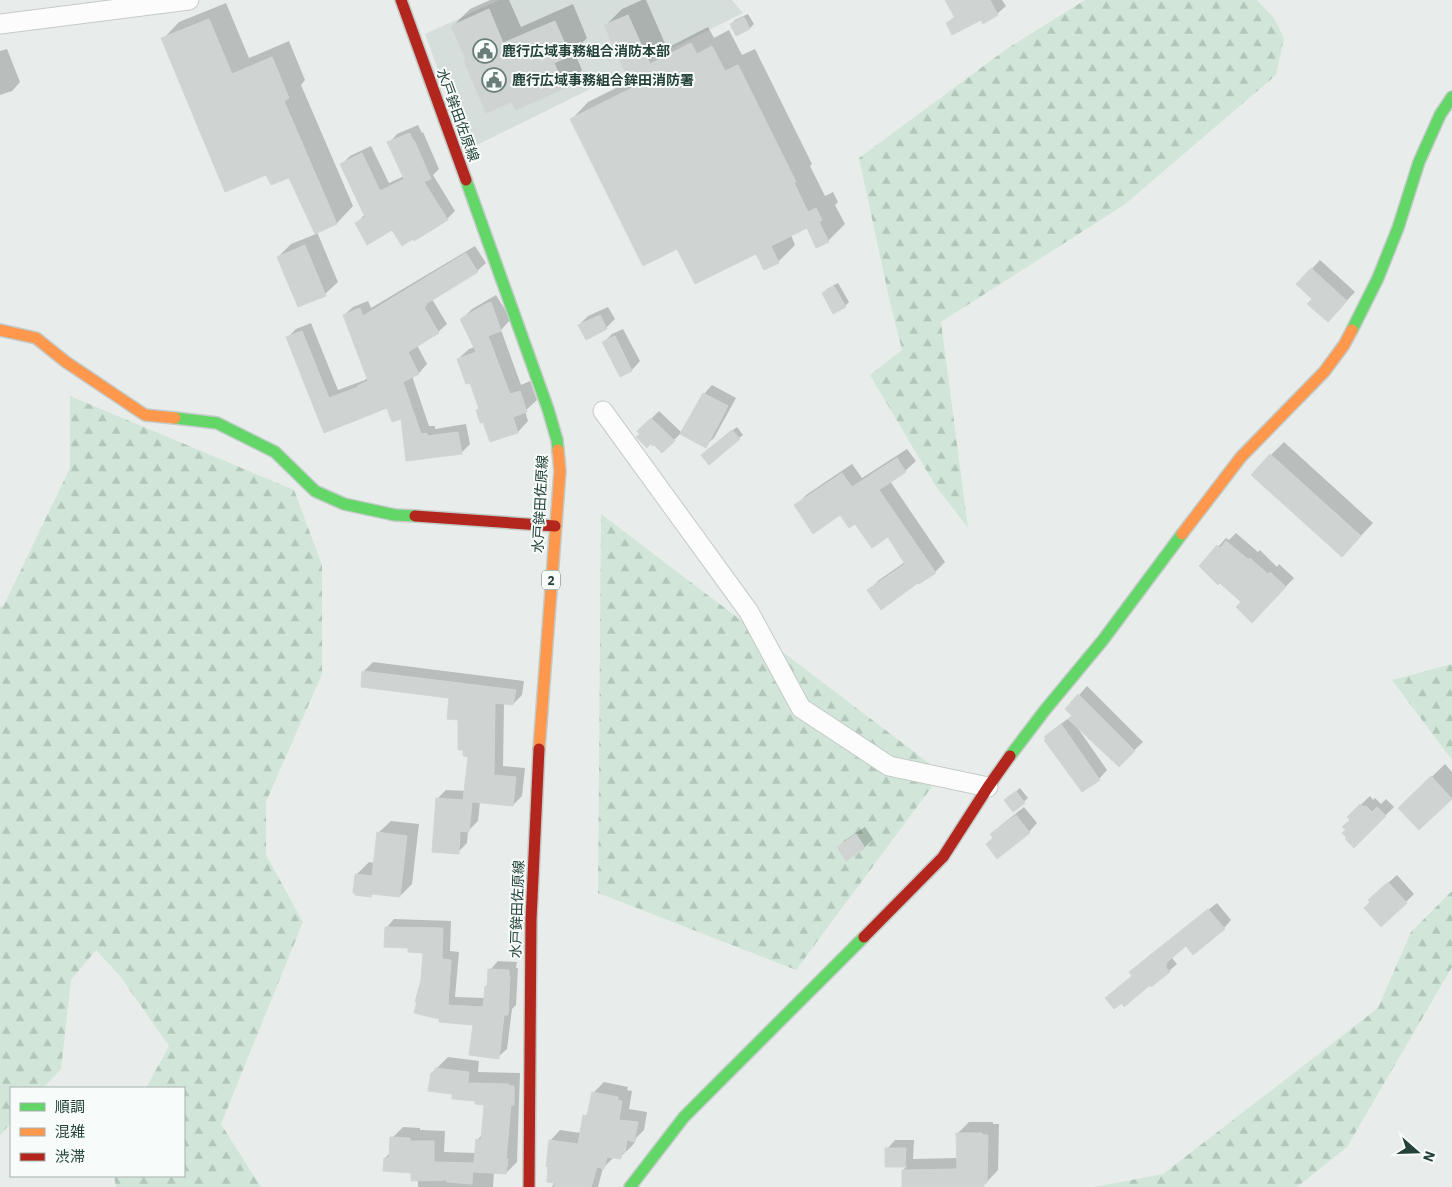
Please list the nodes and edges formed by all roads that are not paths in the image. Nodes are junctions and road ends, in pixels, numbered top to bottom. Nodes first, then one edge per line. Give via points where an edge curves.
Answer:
1 (189, 0) edge
2 (401, 0) edge
3 (0, 24) edge
4 (1452, 97) edge
5 (0, 330) edge
6 (603, 411) dead end
7 (554, 526) junction
8 (988, 787) junction
9 (529, 1187) edge
10 (630, 1187) edge

1 - 3 street
2 - 7 street, 水戸鉾田佐原線 / 2 via 558,440 560,471
4 - 8 street via 1440,115 1419,162 1378,278 1344,345 1324,372 1241,457
5 - 7 street via 36,338 145,415 217,423 275,452 315,491 344,504 394,514
6 - 8 street via 749,612 801,708 889,766
7 - 9 street, 水戸鉾田佐原線 / 2 via 531,910
8 - 10 street via 943,857 684,1117

